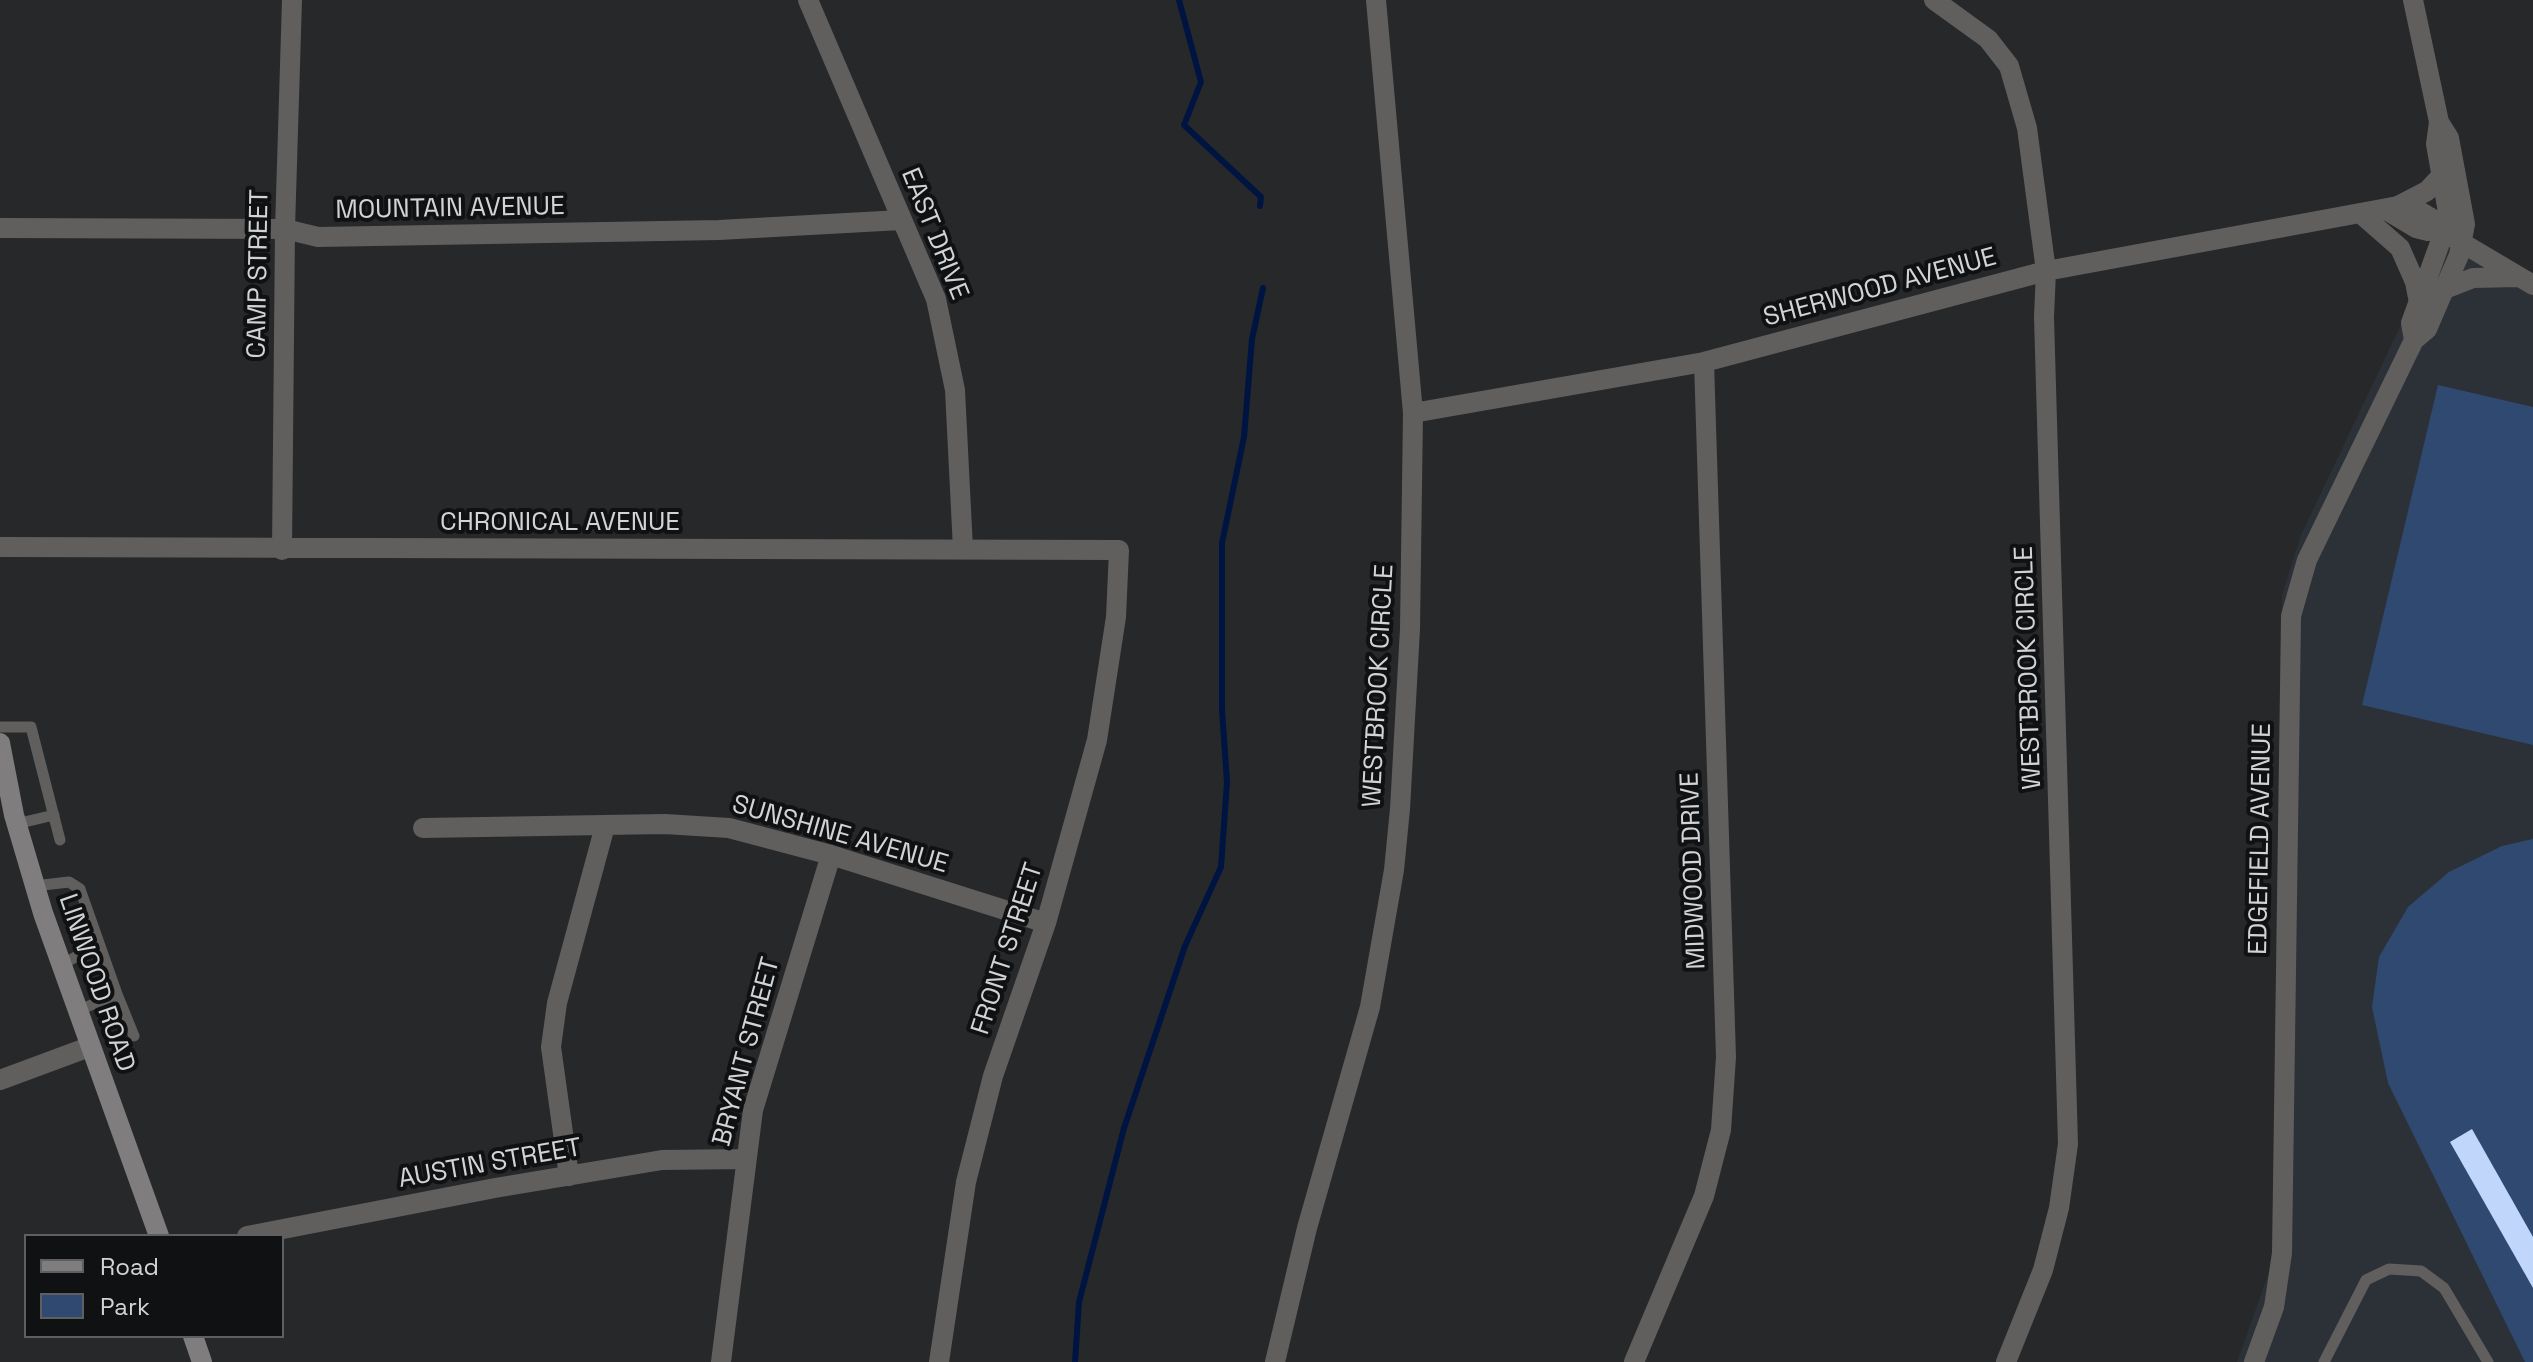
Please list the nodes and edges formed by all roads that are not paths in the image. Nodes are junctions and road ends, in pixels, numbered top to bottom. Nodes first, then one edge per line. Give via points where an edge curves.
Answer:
1 (292, 0) edge
2 (808, 0) edge
3 (1376, 0) edge
4 (1934, 0) edge
5 (2413, 0) edge
6 (2439, 122) junction
7 (2441, 176) junction
8 (2392, 208) junction
9 (2360, 213) junction
10 (901, 220) junction
11 (0, 228) edge
12 (285, 229) junction
13 (2448, 234) junction
14 (2046, 271) junction
15 (2526, 281) edge
16 (2445, 289) junction
17 (2419, 305) junction
18 (2414, 340) junction
19 (1704, 362) junction
20 (1413, 413) junction
21 (0, 547) edge
22 (963, 549) junction
23 (282, 550) junction
24 (1119, 550) joint
25 (0, 727) edge
26 (0, 743) edge
27 (54, 815) junction
28 (16, 824) junction
29 (605, 826) junction
30 (423, 828) dead end
31 (60, 840) dead end
32 (831, 855) junction
33 (34, 886) junction
34 (1046, 923) junction
35 (99, 944) junction
36 (61, 965) junction
37 (117, 994) junction
38 (77, 1011) junction
39 (134, 1036) dead end
40 (89, 1047) junction
41 (0, 1080) edge
42 (744, 1159) junction
43 (569, 1176) junction
44 (158, 1234) edge
45 (258, 1234) edge
46 (194, 1338) edge
47 (202, 1362) edge
48 (721, 1362) edge
49 (939, 1362) edge
50 (1275, 1362) edge
51 (1634, 1362) edge
52 (2006, 1362) edge
53 (2254, 1362) edge
54 (2324, 1362) edge
55 (2488, 1362) edge

1 - 12 street, CAMP STREET
2 - 10 street, EAST DRIVE
3 - 20 street, WESTBROOK CIRCLE
4 - 14 street, WESTBROOK CIRCLE via 1988,39 2009,66 2027,128
5 - 6 street, EDGEFIELD AVENUE
6 - 7 street, EDGEFIELD AVENUE
6 - 13 street, EDGEFIELD AVENUE via 2449,138 2465,224
7 - 8 street via 2427,191
7 - 13 street, EDGEFIELD AVENUE
8 - 9 street, SHERWOOD AVENUE
8 - 13 street via 2416,228
9 - 14 street, SHERWOOD AVENUE
9 - 17 street, EDGEFIELD AVENUE via 2400,248
10 - 12 street, MOUNTAIN AVENUE via 719,230 318,237
10 - 22 street, EAST DRIVE via 936,299 955,390
11 - 12 street, MOUNTAIN AVENUE
12 - 23 street, CAMP STREET
13 - 15 street
13 - 16 street, EDGEFIELD AVENUE
13 - 17 street, EDGEFIELD AVENUE
14 - 19 street, SHERWOOD AVENUE
14 - 52 street, WESTBROOK CIRCLE via 2068,1144 2043,1270
15 - 16 street via 2473,278
16 - 18 street, EDGEFIELD AVENUE via 2427,329
17 - 18 street, EDGEFIELD AVENUE via 2411,323
18 - 53 street, EDGEFIELD AVENUE via 2307,560 2291,616 2283,1237 2274,1307
19 - 20 street, SHERWOOD AVENUE
19 - 51 street, MIDWOOD DRIVE via 1726,1057 1722,1115 1704,1196
20 - 50 street, WESTBROOK CIRCLE via 1410,629 1394,870 1370,1007
21 - 23 street, CHRONICAL AVENUE
22 - 23 street, CHRONICAL AVENUE
22 - 24 street, CHRONICAL AVENUE
24 - 34 street, FRONT STREET via 1116,617 1097,740
25 - 27 lane via 31,727
26 - 28 main road, LINWOOD ROAD
27 - 28 lane
27 - 31 lane
28 - 33 main road, LINWOOD ROAD
29 - 30 street, SUNSHINE AVENUE
29 - 32 street, SUNSHINE AVENUE via 729,828
29 - 43 street via 557,1003 551,1047
32 - 34 street, SUNSHINE AVENUE
32 - 42 street, BRYANT STREET via 753,1110
33 - 35 lane via 69,882 80,889
33 - 36 main road, LINWOOD ROAD
34 - 49 street, FRONT STREET via 993,1076 966,1182
35 - 36 lane
35 - 37 lane
36 - 38 main road, LINWOOD ROAD
37 - 38 lane
37 - 39 lane
38 - 40 main road, LINWOOD ROAD
40 - 41 street
40 - 44 main road, LINWOOD ROAD
42 - 43 street, AUSTIN STREET via 662,1160
42 - 48 street, BRYANT STREET
43 - 45 street, AUSTIN STREET
46 - 47 main road
54 - 55 lane via 2366,1280 2389,1269 2421,1271 2444,1288

